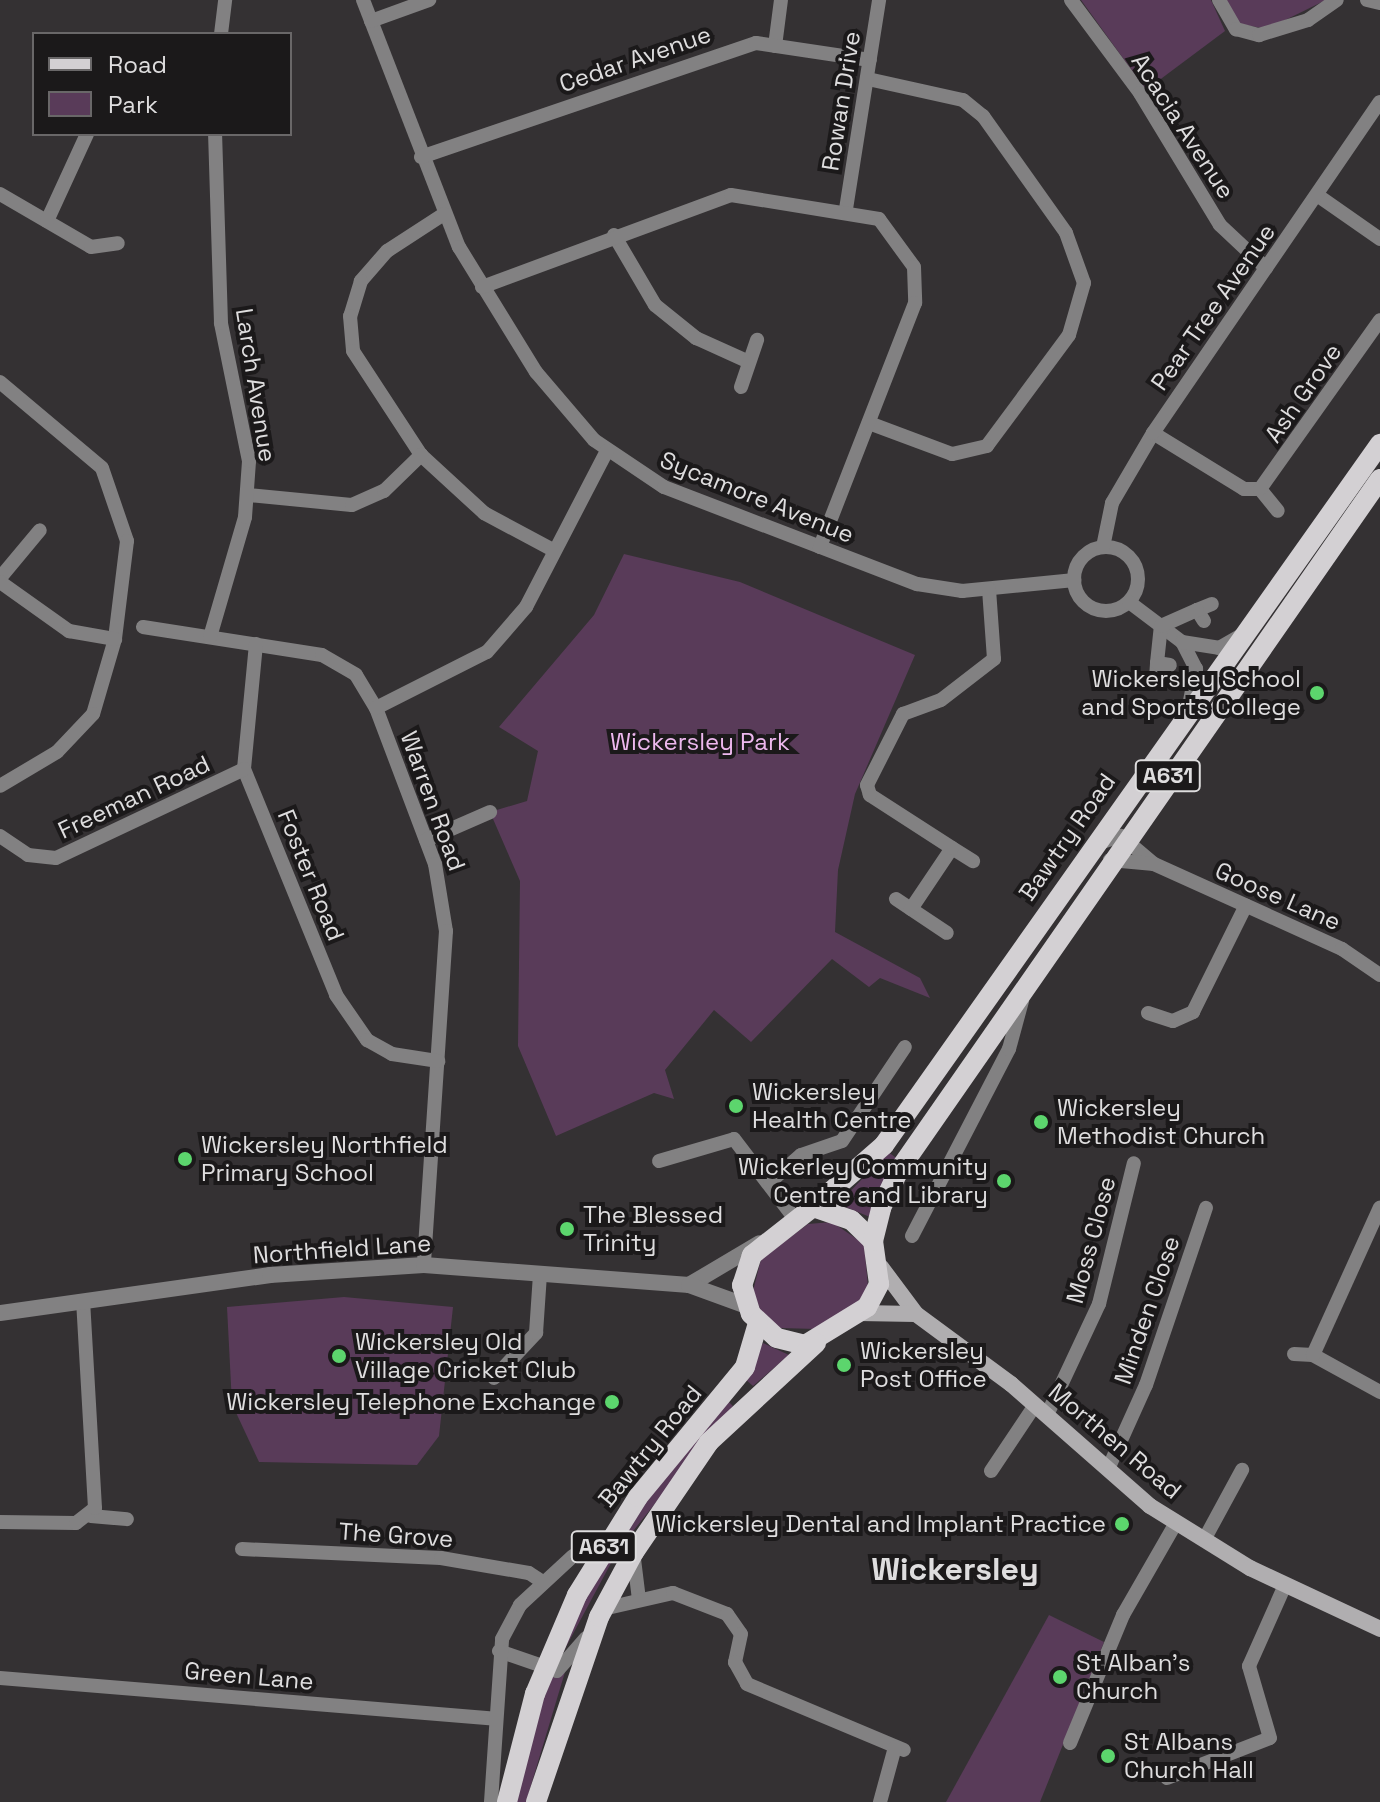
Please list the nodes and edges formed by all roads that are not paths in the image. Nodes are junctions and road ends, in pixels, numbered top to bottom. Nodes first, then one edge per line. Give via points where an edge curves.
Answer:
1 (225, 0) edge
2 (363, 0) edge
3 (429, 0) edge
4 (781, 0) edge
5 (879, 0) edge
6 (1071, 0) edge
7 (1219, 0) edge
8 (1337, 0) edge
9 (1367, 0) edge
10 (1380, 3) edge
11 (371, 21) junction
12 (221, 32) edge
13 (775, 46) junction
14 (870, 60) junction
15 (868, 79) junction
16 (1380, 102) edge
17 (86, 136) edge
18 (215, 136) edge
19 (421, 157) junction
20 (0, 194) edge
21 (1317, 195) junction
22 (846, 209) junction
23 (444, 214) junction
24 (47, 221) junction
25 (614, 235) junction
26 (1380, 239) edge
27 (118, 243) dead end
28 (1266, 268) junction
29 (482, 287) junction
30 (1380, 320) edge
31 (757, 340) dead end
32 (749, 362) junction
33 (0, 382) edge
34 (741, 387) dead end
35 (869, 423) junction
36 (1153, 433) junction
37 (1380, 444) edge
38 (607, 451) junction
39 (421, 455) junction
40 (1380, 479) edge
41 (1260, 489) junction
42 (248, 495) junction
43 (1278, 511) dead end
44 (40, 530) dead end
45 (820, 547) junction
46 (1103, 547) junction
47 (551, 549) junction
48 (0, 580) edge
49 (1074, 580) junction
50 (989, 589) junction
51 (1129, 602) junction
52 (1212, 604) dead end
53 (1161, 626) junction
54 (143, 627) dead end
55 (1240, 636) junction
56 (210, 637) junction
57 (115, 639) junction
58 (1182, 642) junction
59 (256, 644) junction
60 (1156, 678) dead end
61 (1188, 707) junction
62 (376, 708) junction
63 (244, 769) junction
64 (0, 786) edge
65 (490, 812) dead end
66 (0, 836) edge
67 (1125, 839) junction
68 (426, 840) junction
69 (952, 848) junction
70 (1085, 856) junction
71 (1110, 860) junction
72 (973, 861) dead end
73 (1154, 864) junction
74 (896, 899) dead end
75 (1246, 905) junction
76 (911, 909) junction
77 (947, 933) dead end
78 (1030, 972) junction
79 (1380, 975) edge
80 (1148, 1013) dead end
81 (905, 1047) dead end
82 (438, 1061) junction
83 (960, 1076) junction
84 (985, 1091) junction
85 (659, 1161) dead end
86 (1134, 1163) dead end
87 (770, 1182) junction
88 (813, 1207) junction
89 (1380, 1207) edge
90 (1206, 1208) dead end
91 (795, 1219) junction
92 (912, 1236) dead end
93 (873, 1241) junction
94 (762, 1242) junction
95 (424, 1265) junction
96 (881, 1267) junction
97 (540, 1274) junction
98 (689, 1285) junction
99 (83, 1301) junction
100 (0, 1313) edge
101 (859, 1313) junction
102 (752, 1314) junction
103 (916, 1314) junction
104 (816, 1343) junction
105 (1294, 1354) dead end
106 (1313, 1355) junction
107 (494, 1378) dead end
108 (1377, 1390) edge
109 (1041, 1410) junction
110 (1108, 1469) junction
111 (1242, 1470) dead end
112 (991, 1471) dead end
113 (91, 1516) junction
114 (127, 1519) dead end
115 (0, 1522) edge
116 (1176, 1523) junction
117 (1204, 1540) junction
118 (242, 1549) dead end
119 (634, 1552) junction
120 (573, 1556) dead end
121 (543, 1582) junction
122 (1285, 1585) junction
123 (639, 1597) junction
124 (601, 1613) junction
125 (1380, 1629) edge
126 (555, 1643) junction
127 (499, 1651) junction
128 (521, 1655) junction
129 (545, 1668) junction
130 (0, 1678) edge
131 (495, 1719) junction
132 (1070, 1743) dead end
133 (1167, 1778) dead end
134 (491, 1802) edge
135 (507, 1802) edge
136 (536, 1802) edge
137 (880, 1802) edge

1 - 12 street
2 - 11 street, Sycamore Avenue
3 - 11 street
4 - 13 street
5 - 14 street, Rowan Drive
6 - 28 street, Acacia Avenue via 1140,93 1220,225
7 - 8 street via 1228,22 1259,35 1308,20
9 - 10 street
11 - 19 street, Sycamore Avenue
13 - 14 street, Cedar Avenue
13 - 19 street, Cedar Avenue via 711,55
14 - 15 street, Rowan Drive
15 - 22 street, Rowan Drive
15 - 35 street via 963,100 983,116 1066,233 1084,283 1069,335 987,446 952,454
16 - 21 street, Pear Tree Avenue
17 - 24 street
18 - 42 street, Larch Avenue via 221,323 249,461
19 - 23 street, Sycamore Avenue
20 - 24 street
21 - 26 street
21 - 28 street, Pear Tree Avenue
22 - 25 street via 731,195
22 - 35 street via 892,230 917,283 909,324
23 - 29 street, Sycamore Avenue
23 - 39 street via 373,266 350,316 358,363
24 - 27 street via 91,247
25 - 29 street
25 - 32 street via 655,305 696,338
28 - 36 street, Pear Tree Avenue
29 - 38 street, Sycamore Avenue via 555,397
30 - 41 street, Ash Grove
31 - 32 street
32 - 34 street
33 - 57 street via 80,444 112,481 127,541
35 - 45 street
36 - 41 street via 1244,489
36 - 46 street, Pear Tree Avenue via 1112,503
37 - 55 main road, Bawtry Road / A631
38 - 45 street, Sycamore Avenue via 664,487
38 - 47 street
39 - 42 street via 384,491 352,505
39 - 47 street via 484,513
40 - 67 main road, Bawtry Road / A631
41 - 43 street
42 - 56 street, Larch Avenue
44 - 48 street
45 - 50 street, Sycamore Avenue via 917,584
46 - 49 street via 1081,559
46 - 51 street via 1133,561 1139,584
47 - 62 street via 526,607 487,652
48 - 57 street via 69,631
49 - 50 street, Sycamore Avenue
49 - 51 street via 1091,608 1118,610
50 - 69 street via 994,659 941,700 903,714 867,785 870,795
51 - 53 street
52 - 53 street via 1200,616
53 - 58 street
53 - 60 street via 1164,664
54 - 56 street, Warren Road
55 - 58 street via 1219,648
55 - 61 main road, Bawtry Road / A631
56 - 59 street, Warren Road
57 - 64 street via 103,693 85,726
58 - 61 street via 1196,669
59 - 62 street, Warren Road via 336,661
59 - 63 street, Foster Road
61 - 70 main road, Bawtry Road / A631
62 - 68 street, Warren Road
63 - 66 street, Freeman Road via 56,858 28,855
63 - 82 street, Foster Road via 352,1026 392,1054
65 - 68 street
67 - 70 street via 1105,838
67 - 71 main road, Bawtry Road / A631
67 - 73 street, Goose Lane
68 - 82 street, Warren Road via 446,931
69 - 72 street
69 - 76 street
70 - 88 main road, Bawtry Road / A631 via 880,1150
71 - 73 street, Goose Lane
71 - 78 main road, Bawtry Road / A631
73 - 75 street, Goose Lane
74 - 76 street
75 - 79 street, Goose Lane
75 - 80 street via 1193,1012 1173,1021
76 - 77 street
78 - 83 main road, Bawtry Road / A631
78 - 84 street, Bawtry Road via 1009,1049
81 - 87 street via 842,1141 801,1155
82 - 95 street, Warren Road
83 - 84 street
83 - 93 main road, Bawtry Road / A631 via 887,1189
84 - 92 street, Bawtry Road
85 - 87 street via 734,1139
86 - 109 street, Moss Close via 1099,1304
87 - 91 street
88 - 91 main road, A631
88 - 93 main road via 851,1220
89 - 106 street
90 - 110 street, Minden Close via 1146,1385
91 - 94 main road, A631
93 - 96 main road
94 - 98 street
94 - 102 main road, A631 via 743,1278
95 - 97 street, Northfield Lane
95 - 99 street, Northfield Lane via 270,1275
96 - 101 main road, A631 via 874,1296
96 - 103 main road, Morthen Road
97 - 98 street, Northfield Lane
97 - 107 street via 536,1333
98 - 102 street, Northfield Lane
99 - 100 street, Northfield Lane
99 - 113 street via 92,1364
101 - 103 main road
101 - 104 main road, A631
102 - 104 main road via 783,1341
102 - 126 main road, Bawtry Road / A631 via 745,1367 623,1518
103 - 109 main road, Morthen Road
104 - 119 main road, Bawtry Road / A631 via 709,1442
105 - 106 street
106 - 108 street
109 - 110 main road, Morthen Road
109 - 112 street, Moss Close
110 - 116 main road, Morthen Road
111 - 117 street
113 - 114 street
113 - 115 street via 76,1523
116 - 117 main road, Morthen Road
116 - 132 street via 1123,1615
117 - 122 main road, Morthen Road
118 - 121 street, The Grove via 441,1558 529,1573
119 - 123 street
119 - 124 main road, Bawtry Road / A631
120 - 121 street
121 - 127 street via 509,1623
122 - 125 main road, Morthen Road
122 - 133 street via 1249,1666 1270,1738
123 - 124 street
123 - 137 street via 673,1593 727,1614 741,1634 735,1662 747,1684 900,1748
124 - 129 street, Bawtry Road via 567,1666
124 - 136 main road, Bawtry Road / A631
126 - 128 street
126 - 129 main road, Bawtry Road / A631
127 - 128 street
127 - 131 street
128 - 129 street
129 - 135 main road, Bawtry Road / A631
130 - 131 street, Green Lane
131 - 134 street

